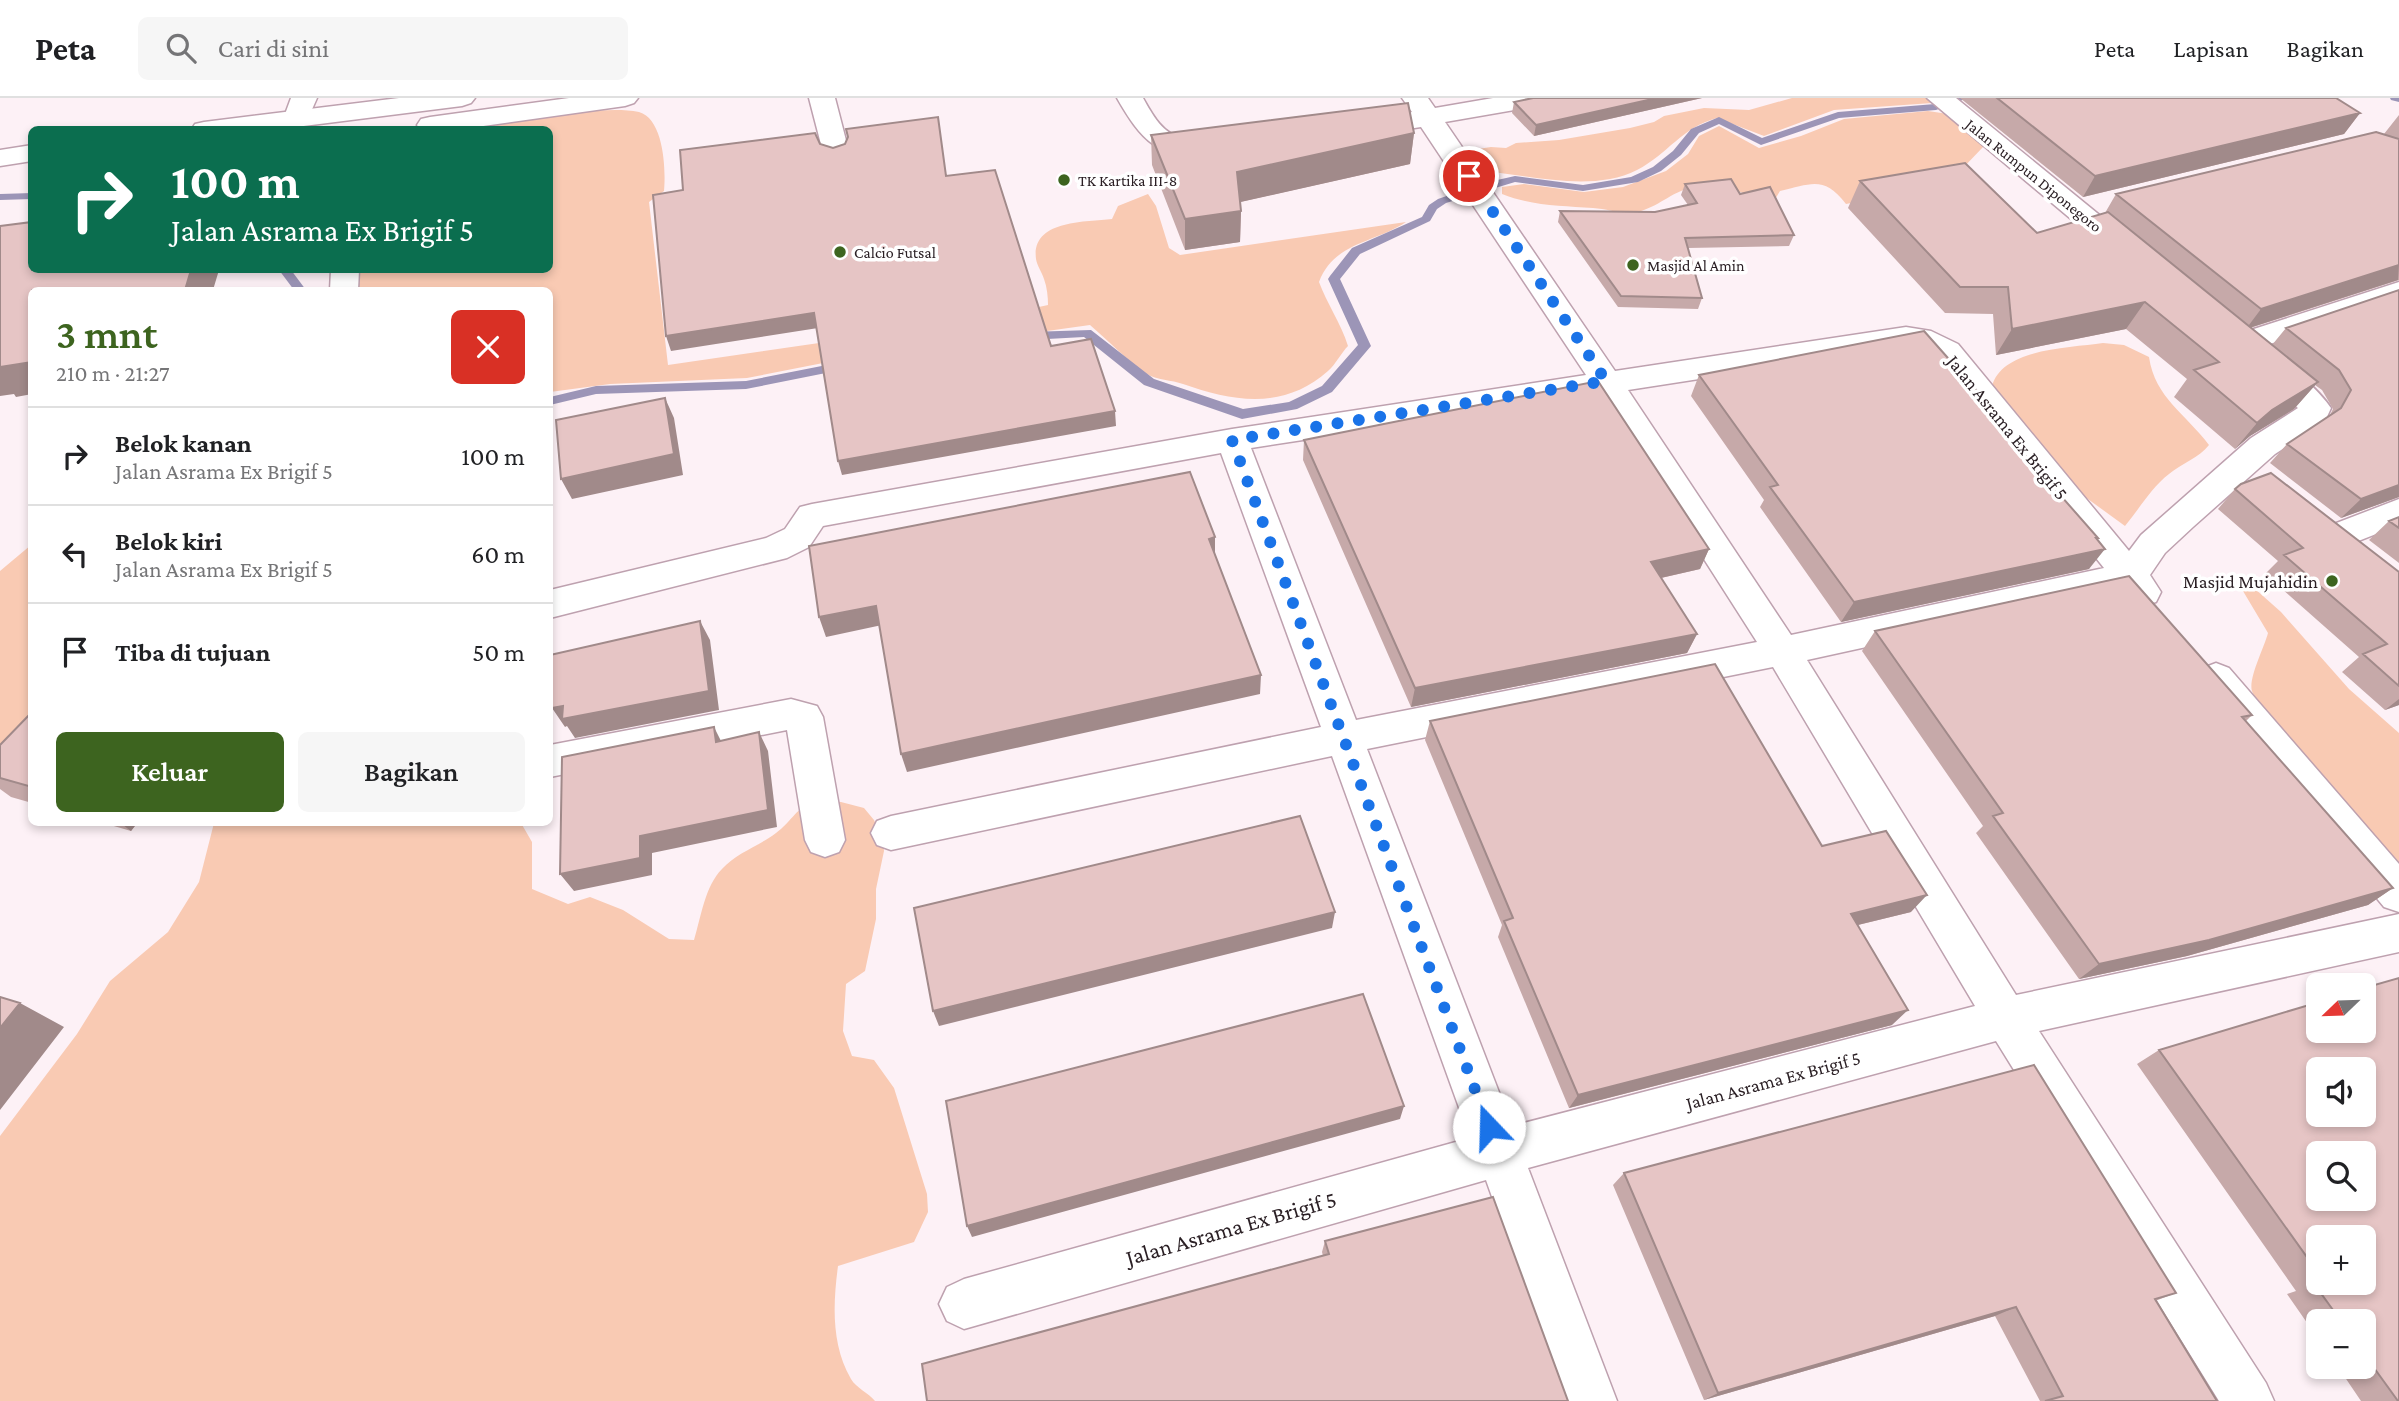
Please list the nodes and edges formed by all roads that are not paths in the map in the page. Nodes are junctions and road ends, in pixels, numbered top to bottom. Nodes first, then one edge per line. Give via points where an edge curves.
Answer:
1 (461, 98) edge
2 (625, 98) edge
3 (822, 98) edge
4 (1129, 98) edge
5 (1537, 98) edge
6 (1949, 105) edge
7 (301, 107) edge
8 (1423, 108) edge
9 (1378, 125) edge
10 (221, 126) edge
11 (423, 126) edge
12 (1230, 142) edge
13 (836, 152) edge
14 (28, 154) edge
15 (0, 158) edge
16 (28, 176) edge
17 (0, 180) edge
18 (2148, 269) edge
19 (2399, 291) edge
20 (1606, 381) junction
21 (1232, 440) junction
22 (2399, 511) edge
23 (2339, 537) edge
24 (2130, 576) junction
25 (553, 603) edge
26 (2165, 618) edge
27 (2192, 650) edge
28 (1782, 651) junction
29 (1344, 738) junction
30 (553, 760) edge
31 (891, 833) dead end
32 (825, 841) dead end
33 (2399, 894) edge
34 (2399, 933) edge
35 (2006, 1018) junction
36 (1499, 1153) junction
37 (964, 1304) dead end
38 (1591, 1401) edge
39 (2248, 1401) edge

1 - 7 main road
2 - 11 main road
3 - 13 main road
4 - 12 main road via 1152,135 1170,145
5 - 8 main road
6 - 18 main road, Jalan Rumpun Diponegoro via 2090,207
7 - 10 main road
8 - 9 main road
8 - 20 main road
14 - 15 main road
16 - 17 main road
19 - 24 main road via 2230,336 2315,408 2311,417 2263,446 2254,472 2152,544
20 - 21 main road, Jalan Asrama Ex Brigif 5
20 - 24 main road, Jalan Asrama Ex Brigif 5 via 1906,337 1931,342 1947,351
20 - 28 main road
21 - 25 main road, Jalan Asrama Ex Brigif 5 via 812,516 797,538 775,549
21 - 29 main road
22 - 23 main road
24 - 26 main road, Jalan Asrama Ex Brigif 5
24 - 28 main road
27 - 33 main road
28 - 29 main road
28 - 35 main road
29 - 31 main road
29 - 36 main road
30 - 32 main road via 791,714 804,717
34 - 35 main road, Jalan Asrama Ex Brigif 5
35 - 36 main road, Jalan Asrama Ex Brigif 5
35 - 39 main road
36 - 37 main road, Jalan Asrama Ex Brigif 5
36 - 38 main road

